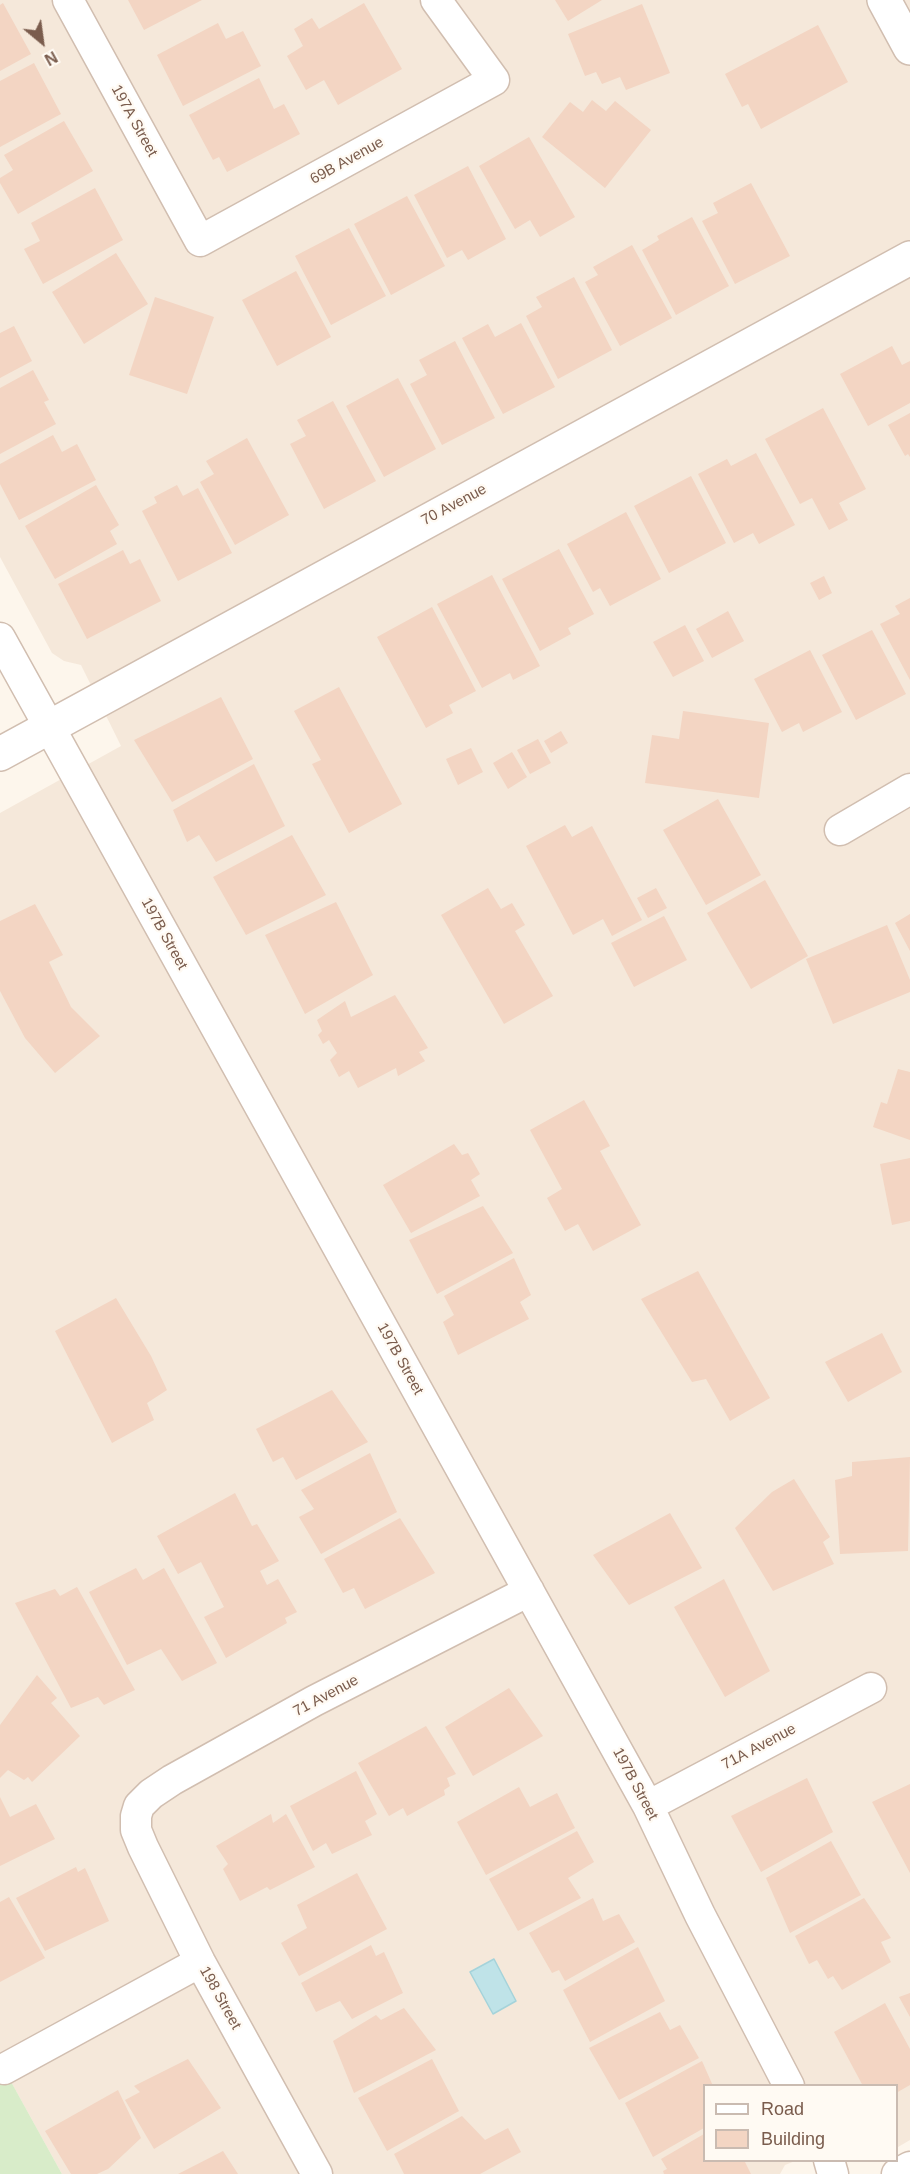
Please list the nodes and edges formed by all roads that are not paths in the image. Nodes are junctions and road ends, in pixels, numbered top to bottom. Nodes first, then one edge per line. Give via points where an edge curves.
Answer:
1 (68, 0) edge
2 (436, 0) edge
3 (884, 0) edge
4 (910, 48) edge
5 (200, 241) joint
6 (910, 258) edge
7 (0, 638) edge
8 (49, 727) junction
9 (0, 754) edge
10 (910, 789) edge
11 (840, 830) dead end
12 (529, 1591) junction
13 (871, 1688) dead end
14 (648, 1806) junction
15 (136, 1816) joint
16 (200, 1962) junction
17 (4, 2069) dead end
18 (788, 2084) edge
19 (910, 2167) edge
20 (317, 2174) edge
21 (897, 2174) edge

1 - 5 street, 197A Street
2 - 5 street, 69B Avenue via 494,80
3 - 4 street
6 - 8 street, 70 Avenue
7 - 8 street, 197B Street
8 - 9 street, 70 Avenue
8 - 12 street, 197B Street
10 - 11 street
12 - 14 street, 197B Street
12 - 15 street, 71 Avenue via 314,1701 172,1780 139,1806
13 - 14 street, 71A Avenue
14 - 18 street, 197B Street
15 - 16 street, 198 Street via 136,1830 143,1847
16 - 17 street
16 - 20 street, 198 Street
19 - 21 street

